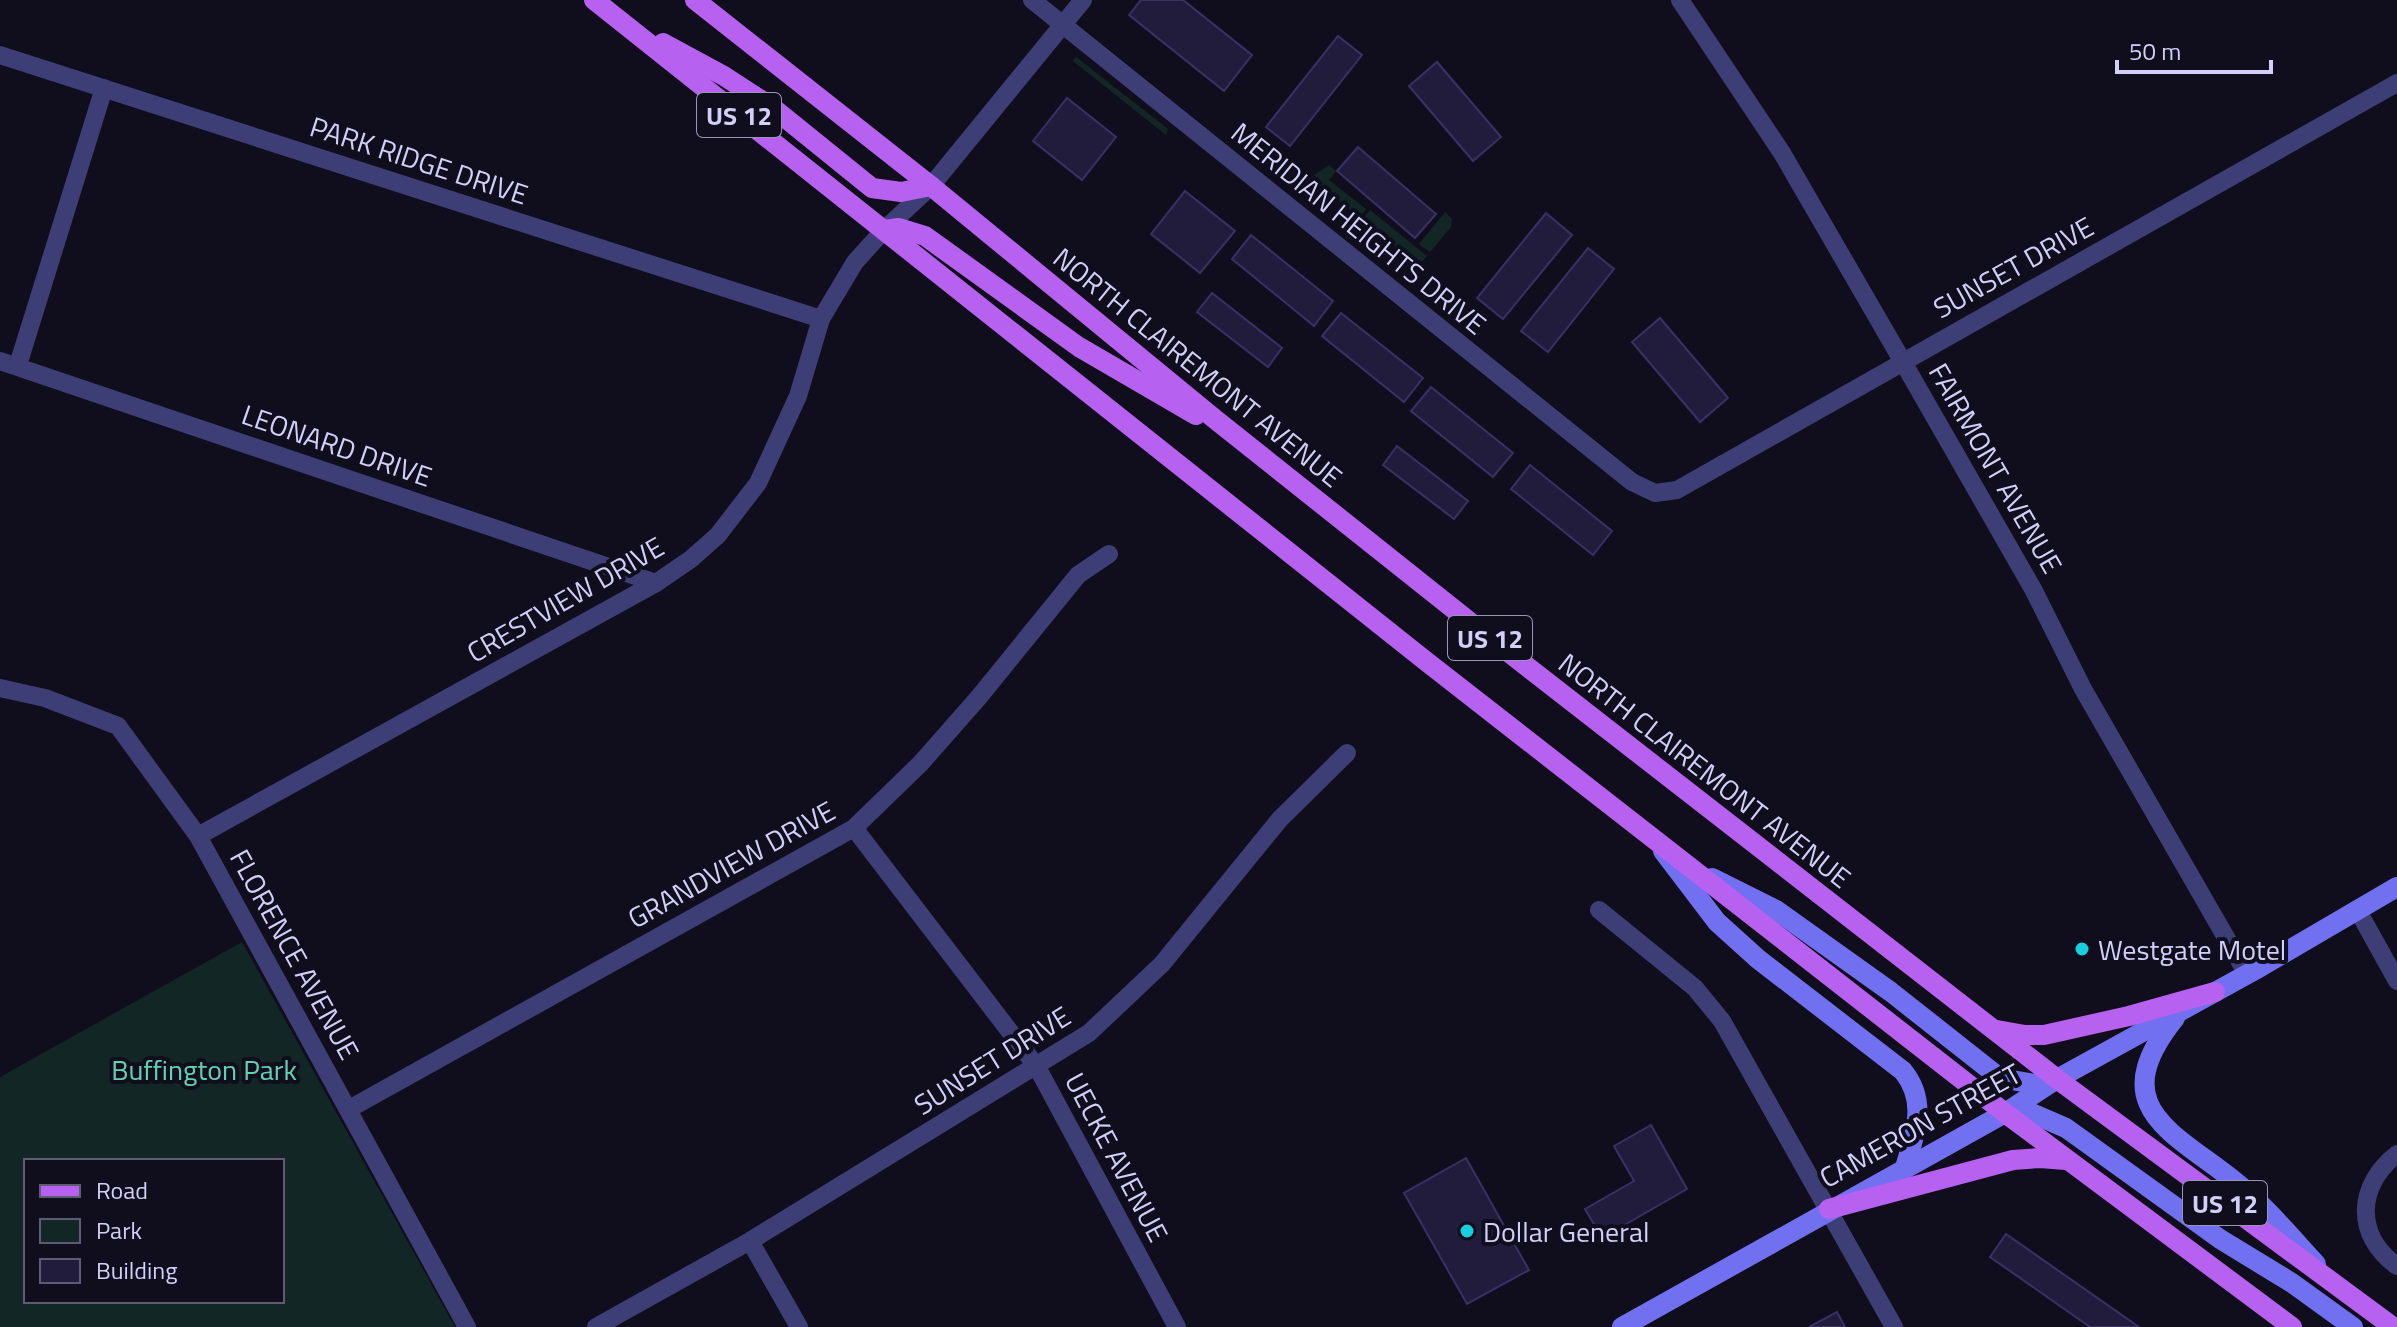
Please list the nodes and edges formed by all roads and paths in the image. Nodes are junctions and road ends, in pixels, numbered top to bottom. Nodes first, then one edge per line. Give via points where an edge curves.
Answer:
1 (594, 0) edge
2 (695, 0) edge
3 (1032, 0) edge
4 (1083, 0) edge
5 (1680, 0) edge
6 (617, 18) junction
7 (1061, 24) junction
8 (0, 55) edge
9 (2397, 83) edge
10 (104, 88) junction
11 (931, 186) junction
12 (884, 230) junction
13 (821, 319) junction
14 (1903, 362) junction
15 (9, 363) edge
16 (1242, 441) junction
17 (1655, 493) joint
18 (1109, 554) dead end
19 (656, 583) junction
20 (0, 688) edge
21 (1347, 753) dead end
22 (854, 828) junction
23 (198, 836) junction
24 (1656, 841) junction
25 (1687, 865) junction
26 (2397, 887) edge
27 (2357, 909) junction
28 (1599, 910) dead end
29 (2247, 974) junction
30 (2397, 981) edge
31 (2215, 992) junction
32 (2182, 1010) junction
33 (1992, 1029) junction
34 (1037, 1067) junction
35 (2057, 1079) junction
36 (349, 1109) junction
37 (2005, 1113) junction
38 (2397, 1154) edge
39 (2069, 1161) junction
40 (1905, 1168) junction
41 (1829, 1209) junction
42 (750, 1241) junction
43 (2397, 1266) edge
44 (2335, 1284) junction
45 (467, 1327) edge
46 (596, 1327) edge
47 (799, 1327) edge
48 (1177, 1327) edge
49 (1622, 1327) edge
50 (1894, 1327) edge
51 (2292, 1327) edge
52 (2353, 1327) edge
53 (2393, 1327) edge

1 - 6 main road, US 12
2 - 11 main road, NORTH CLAIREMONT AVENUE / US 12
3 - 7 street, MERIDIAN HEIGHTS DRIVE
4 - 7 street, CRESTVIEW DRIVE
5 - 14 street, FAIRMONT AVENUE via 1782,153
6 - 11 main road via 773,108 872,188 901,192
6 - 12 main road, US 12
7 - 11 street, CRESTVIEW DRIVE
7 - 17 street, MERIDIAN HEIGHTS DRIVE via 1632,482
8 - 10 street, PARK RIDGE DRIVE
9 - 14 street, SUNSET DRIVE
10 - 13 street, PARK RIDGE DRIVE
10 - 15 street
11 - 12 street, CRESTVIEW DRIVE
11 - 16 main road, NORTH CLAIREMONT AVENUE / US 12
12 - 13 street, CRESTVIEW DRIVE via 855,262
12 - 16 main road via 899,228 925,236 1079,347
12 - 24 main road, US 12
13 - 19 street, CRESTVIEW DRIVE via 798,396 758,483 718,535
14 - 17 street, SUNSET DRIVE via 1677,490
14 - 29 street, FAIRMONT AVENUE
15 - 19 street, LEONARD DRIVE
16 - 33 main road, NORTH CLAIREMONT AVENUE / US 12
18 - 22 street, GRANDVIEW DRIVE via 1078,575 940,741
19 - 23 street, CRESTVIEW DRIVE
20 - 23 street, FLORENCE AVENUE via 45,698 118,726
21 - 34 street, SUNSET DRIVE via 1280,819 1162,964 1089,1033
22 - 34 street, UECKE AVENUE
22 - 36 street, GRANDVIEW DRIVE
23 - 36 street, FLORENCE AVENUE
24 - 25 main road, US 12
24 - 40 main road via 1717,922 1913,1084 1917,1122
25 - 35 main road via 1776,910 2000,1078 2034,1084
25 - 37 main road, US 12
26 - 27 main road, CAMERON STREET
27 - 29 main road, CAMERON STREET
27 - 30 street
28 - 41 street via 1695,988 1722,1021
29 - 31 main road, CAMERON STREET
31 - 32 main road, CAMERON STREET
31 - 33 main road via 2044,1035
32 - 35 main road, CAMERON STREET
32 - 44 main road via 2146,1068 2144,1087 2154,1116 2239,1185
33 - 35 main road, NORTH CLAIREMONT AVENUE / US 12
34 - 42 street, SUNSET DRIVE
34 - 48 street, UECKE AVENUE
35 - 37 main road, CAMERON STREET
35 - 44 main road, NORTH CLAIREMONT AVENUE / US 12
36 - 45 street, FLORENCE AVENUE
37 - 39 main road, US 12
37 - 40 main road, CAMERON STREET
37 - 52 main road via 2029,1112 2066,1128
38 - 43 street via 2380,1168 2367,1191 2366,1209 2376,1245
39 - 41 main road via 2013,1160
39 - 51 main road, US 12
40 - 41 main road, CAMERON STREET
41 - 49 main road, CAMERON STREET
41 - 50 street
42 - 46 street, SUNSET DRIVE
42 - 47 street
44 - 53 main road, NORTH CLAIREMONT AVENUE / US 12

